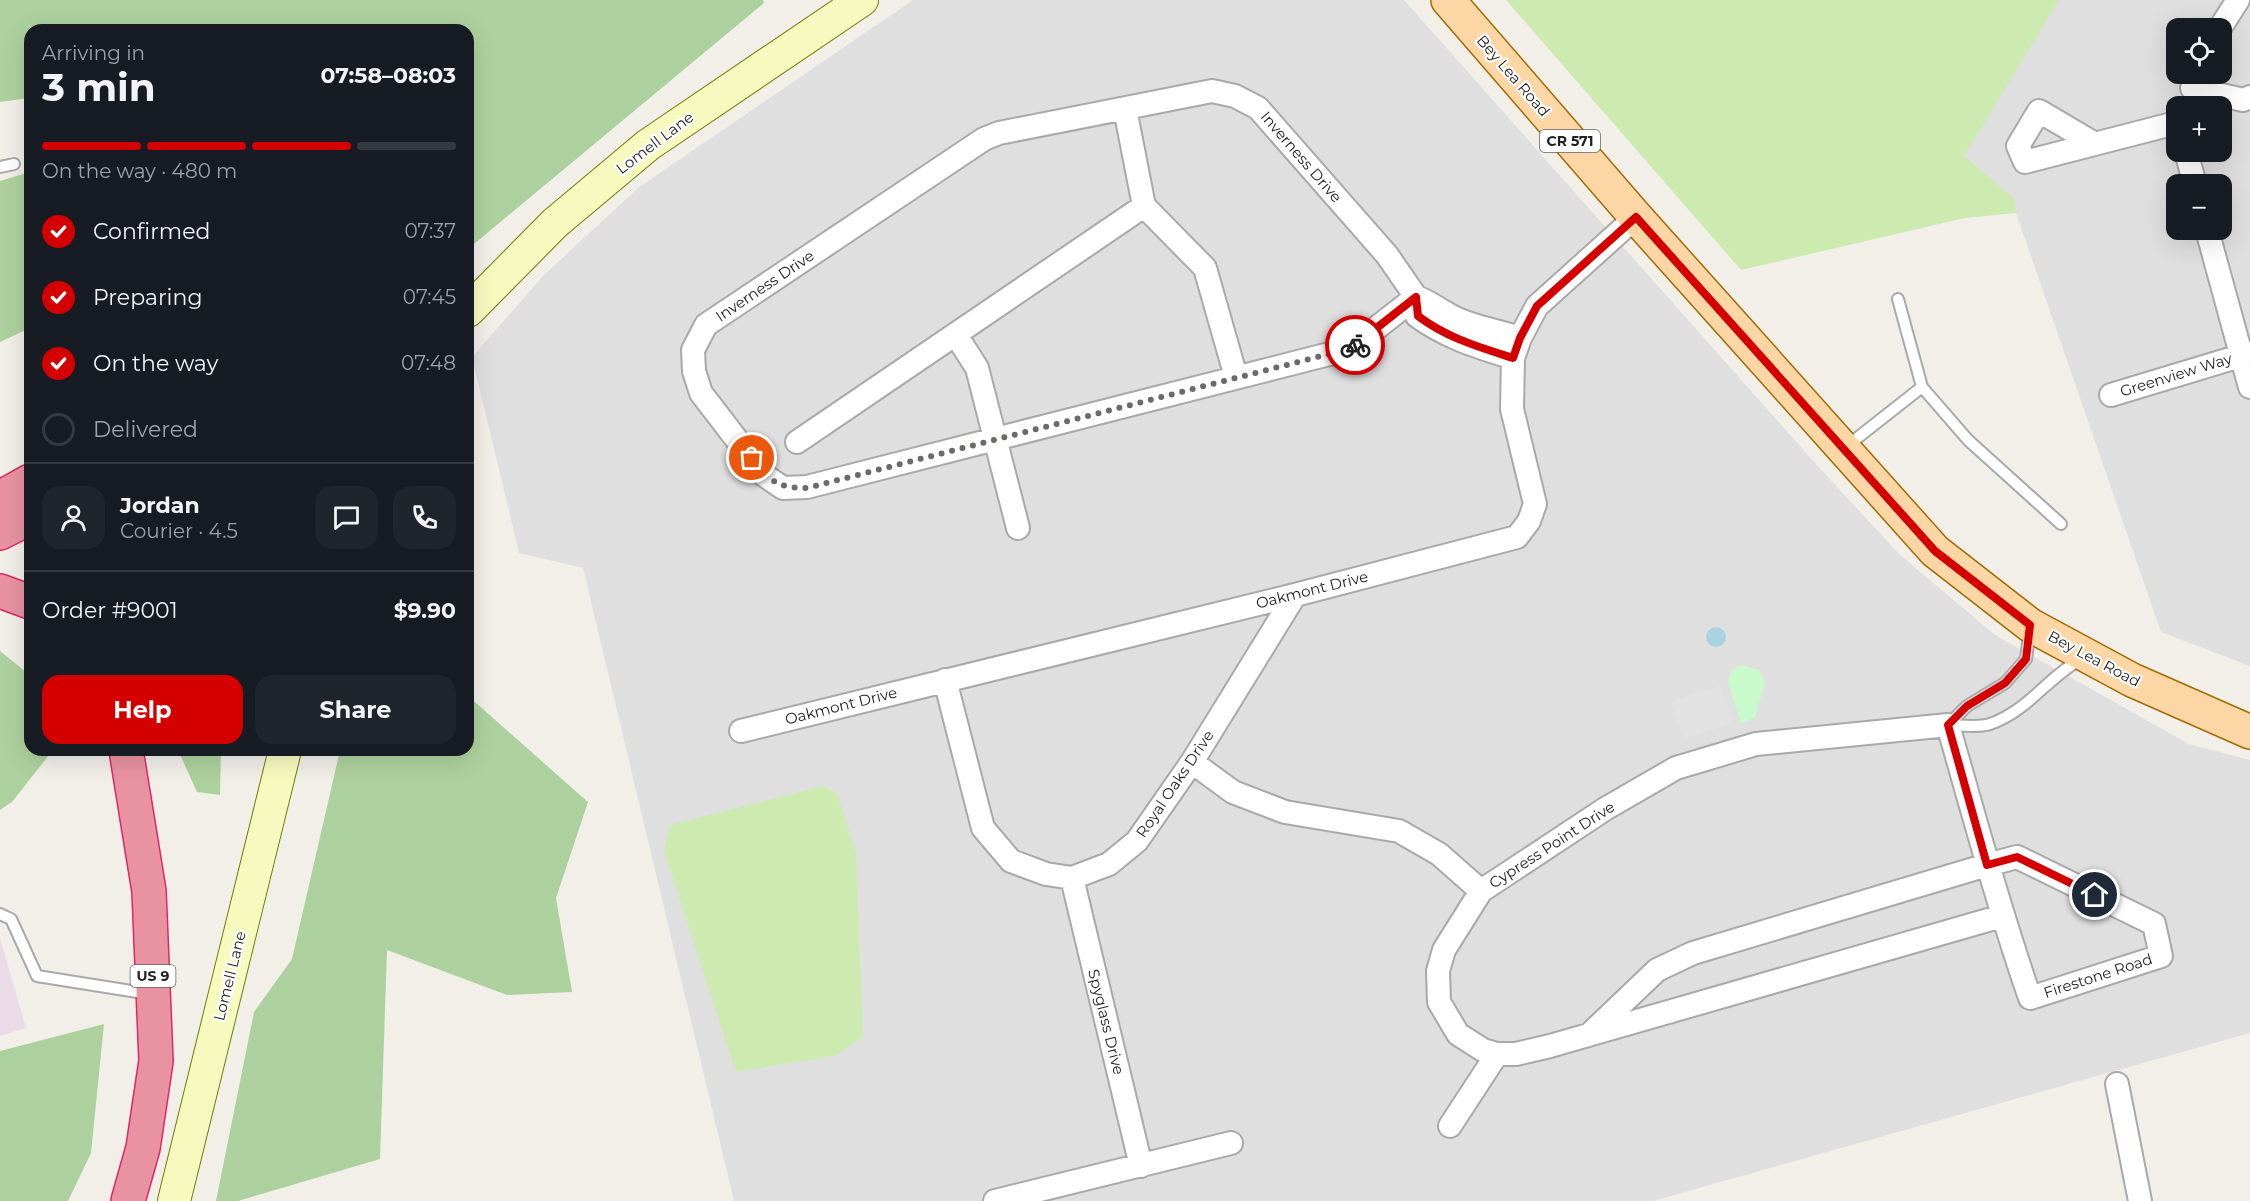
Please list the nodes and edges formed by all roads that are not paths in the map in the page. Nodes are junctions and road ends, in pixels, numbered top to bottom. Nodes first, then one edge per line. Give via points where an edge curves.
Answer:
1 (862, 0) edge
2 (1448, 0) edge
3 (2238, 0) edge
4 (2226, 18) edge
5 (2192, 89) edge
6 (2250, 98) edge
7 (1125, 109) junction
8 (2166, 126) edge
9 (2095, 144) dead end
10 (14, 164) dead end
11 (0, 167) edge
12 (1144, 206) junction
13 (1636, 217) junction
14 (2210, 240) edge
15 (1416, 297) junction
16 (1898, 299) dead end
17 (474, 304) edge
18 (956, 335) junction
19 (1516, 348) junction
20 (2246, 354) edge
21 (1236, 377) junction
22 (1922, 387) junction
23 (2250, 387) edge
24 (2111, 395) dead end
25 (995, 438) junction
26 (797, 442) dead end
27 (1842, 449) junction
28 (24, 484) edge
29 (0, 498) edge
30 (24, 521) edge
31 (2061, 524) dead end
32 (1018, 528) dead end
33 (0, 533) edge
34 (0, 591) edge
35 (1294, 595) junction
36 (24, 600) edge
37 (2030, 625) junction
38 (2086, 657) junction
39 (945, 680) junction
40 (1948, 725) junction
41 (741, 731) dead end
42 (2250, 732) edge
43 (127, 756) edge
44 (284, 756) edge
45 (1192, 762) junction
46 (1987, 865) junction
47 (1072, 878) junction
48 (1481, 891) junction
49 (0, 914) edge
50 (2002, 916) junction
51 (154, 995) junction
52 (1590, 1034) junction
53 (1497, 1054) junction
54 (2116, 1084) dead end
55 (1450, 1126) dead end
56 (1231, 1143) dead end
57 (1141, 1166) junction
58 (128, 1201) edge
59 (174, 1201) edge
60 (995, 1201) edge
61 (2140, 1201) edge

1 - 17 street, Lomell Lane via 648,145 555,223
2 - 13 main road, Bey Lea Road / CR 571
3 - 4 street
5 - 6 street via 2243,100
7 - 12 street
7 - 15 street, Inverness Drive via 1212,92 1235,96 1258,108 1387,255
7 - 25 street, Inverness Drive via 984,139 706,325 693,350 701,393 764,474 783,488 807,488
8 - 9 street
10 - 11 lane
12 - 18 street
12 - 21 street via 1205,268
13 - 19 street, Oakmont Drive via 1537,306
13 - 27 main road, Bey Lea Road / CR 571
14 - 20 street, Greenview Way
15 - 19 street, Inverness Drive
15 - 21 street, Inverness Drive via 1356,344
16 - 22 lane
18 - 25 street via 977,368
18 - 26 street
19 - 35 street, Oakmont Drive via 1512,409 1535,504 1517,537
20 - 23 street, Greenview Way
20 - 24 street, Greenview Way
21 - 25 street, Inverness Drive
22 - 27 lane
22 - 31 lane via 1968,440
25 - 32 street
27 - 37 main road, Bey Lea Road / CR 571 via 1935,551
28 - 29 highway
30 - 33 highway
34 - 36 highway
35 - 39 street, Oakmont Drive
35 - 45 street, Royal Oaks Drive
37 - 38 main road, Bey Lea Road / CR 571
37 - 40 lane via 2026,659 2005,683 1967,706
38 - 40 lane via 2054,678 2025,707 2007,716 1988,725
38 - 42 main road, Bey Lea Road / CR 571
39 - 41 street, Oakmont Drive
39 - 47 street via 983,828 1011,861 1046,874
40 - 46 street, Firestone Road
40 - 48 street, Cypress Point Drive via 1756,744 1676,768 1605,809
43 - 51 highway, US 9 via 149,891
44 - 59 street, Lomell Lane
45 - 47 street, Royal Oaks Drive via 1137,840 1109,864
45 - 48 street via 1233,792 1285,812 1399,831 1439,854
46 - 50 street, Firestone Road
46 - 50 street, Firestone Road via 2017,857 2154,924 2161,956 2030,998
46 - 52 street, Firestone Road via 1693,953 1657,970
47 - 57 street, Spyglass Drive
48 - 53 street, Cypress Point Drive via 1444,950 1438,970 1439,1002 1458,1034 1472,1045
49 - 51 lane via 10,919 37,976
50 - 52 street, Cypress Point Drive
51 - 58 highway, US 9 via 156,1061 143,1148
52 - 53 street, Cypress Point Drive via 1516,1054
53 - 55 street
54 - 61 street
56 - 57 street
57 - 60 street

